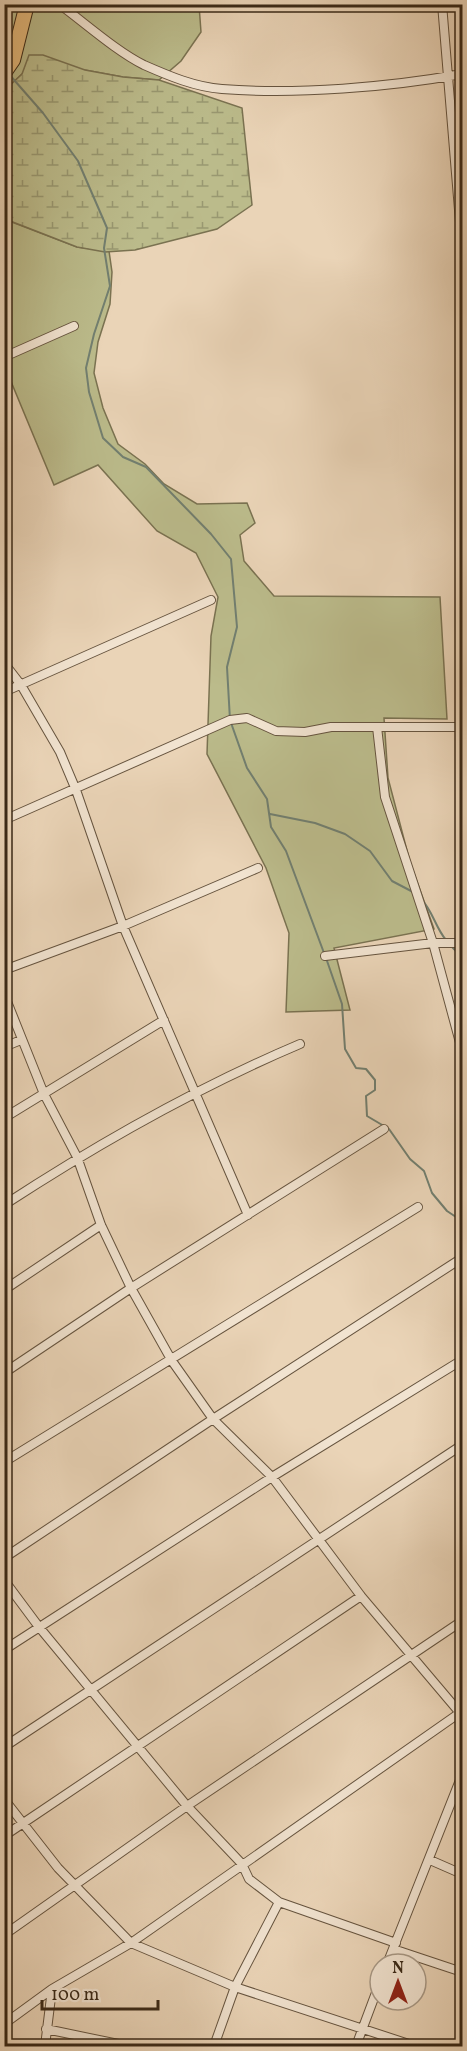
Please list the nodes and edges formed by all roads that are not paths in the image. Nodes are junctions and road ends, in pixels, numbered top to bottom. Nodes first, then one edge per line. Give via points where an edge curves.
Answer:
1 (27, 4) edge
2 (59, 4) edge
3 (442, 4) edge
4 (4, 73) edge
5 (462, 74) edge
6 (447, 76) junction
7 (462, 246) edge
8 (74, 326) dead end
9 (4, 357) edge
10 (211, 600) dead end
11 (4, 663) edge
12 (21, 685) junction
13 (4, 692) edge
14 (377, 727) junction
15 (462, 727) edge
16 (76, 790) junction
17 (4, 820) edge
18 (258, 868) dead end
19 (123, 926) junction
20 (433, 943) junction
21 (462, 943) edge
22 (325, 956) dead end
23 (4, 970) edge
24 (4, 994) edge
25 (164, 1020) junction
26 (21, 1040) junction
27 (300, 1044) dead end
28 (4, 1047) edge
29 (462, 1050) edge
30 (195, 1091) junction
31 (44, 1094) junction
32 (4, 1118) edge
33 (384, 1129) dead end
34 (77, 1157) junction
35 (4, 1205) edge
36 (418, 1207) dead end
37 (248, 1215) junction
38 (101, 1225) junction
39 (462, 1258) edge
40 (131, 1288) junction
41 (4, 1290) edge
42 (462, 1360) edge
43 (172, 1361) junction
44 (4, 1373) edge
45 (213, 1419) junction
46 (462, 1445) edge
47 (4, 1462) edge
48 (272, 1477) junction
49 (317, 1539) junction
50 (4, 1558) edge
51 (4, 1580) edge
52 (361, 1596) junction
53 (462, 1621) edge
54 (39, 1627) junction
55 (4, 1650) edge
56 (411, 1655) junction
57 (92, 1689) junction
58 (461, 1712) edge
59 (462, 1733) edge
60 (138, 1745) junction
61 (4, 1747) edge
62 (462, 1780) edge
63 (4, 1799) edge
64 (187, 1806) junction
65 (23, 1823) junction
66 (4, 1836) edge
67 (430, 1860) junction
68 (242, 1864) junction
69 (462, 1874) edge
70 (75, 1887) junction
71 (279, 1902) junction
72 (4, 1935) edge
73 (131, 1943) junction
74 (394, 1946) junction
75 (392, 1952) edge
76 (462, 1972) edge
77 (235, 1987) junction
78 (52, 1989) junction
79 (369, 2012) edge
80 (6, 2020) edge
81 (46, 2029) junction
82 (363, 2029) junction
83 (45, 2046) edge
84 (128, 2046) edge
85 (214, 2046) edge
86 (356, 2046) edge
87 (415, 2046) edge

1 - 4 highway via 13,60
2 - 6 street via 141,63 192,84 221,89 308,89
3 - 6 street
5 - 6 street
6 - 7 street
8 - 9 street
10 - 12 street
11 - 12 street
12 - 13 street
12 - 16 street via 60,752
14 - 15 street
14 - 16 street via 276,731 247,718 230,720
14 - 20 street via 385,797
16 - 17 street
16 - 19 street
18 - 19 street
19 - 23 street
19 - 25 street
20 - 21 street
20 - 22 street
20 - 29 street
24 - 26 street
25 - 30 street
25 - 31 street
26 - 28 street
26 - 31 street
27 - 30 street
30 - 34 street
30 - 37 street
31 - 32 street
31 - 34 street
33 - 37 street
34 - 35 street
34 - 38 street
36 - 43 street
37 - 40 street
38 - 40 street
38 - 41 street
39 - 45 street
40 - 43 street
40 - 44 street
42 - 48 street
43 - 45 street
43 - 47 street
45 - 48 street
45 - 50 street
46 - 49 street
48 - 49 street
48 - 54 street
49 - 52 street
49 - 57 street
51 - 54 street
52 - 56 street
52 - 60 street
53 - 56 street
54 - 55 street
54 - 57 street
56 - 58 street
56 - 64 street
57 - 60 street
57 - 61 street
58 - 59 street
58 - 68 street
60 - 64 street
60 - 65 street
62 - 67 street
63 - 65 street
64 - 68 street
64 - 70 street
65 - 66 street
65 - 70 street
67 - 69 street
67 - 74 street
68 - 71 street via 249,1879
68 - 73 street
70 - 72 street
70 - 73 street
71 - 74 street
71 - 77 street
73 - 77 street
73 - 78 street
74 - 75 street
74 - 76 street
77 - 82 street
77 - 85 street
78 - 80 street
78 - 81 street
79 - 82 street
81 - 83 street
81 - 84 street
82 - 86 street
82 - 87 street

